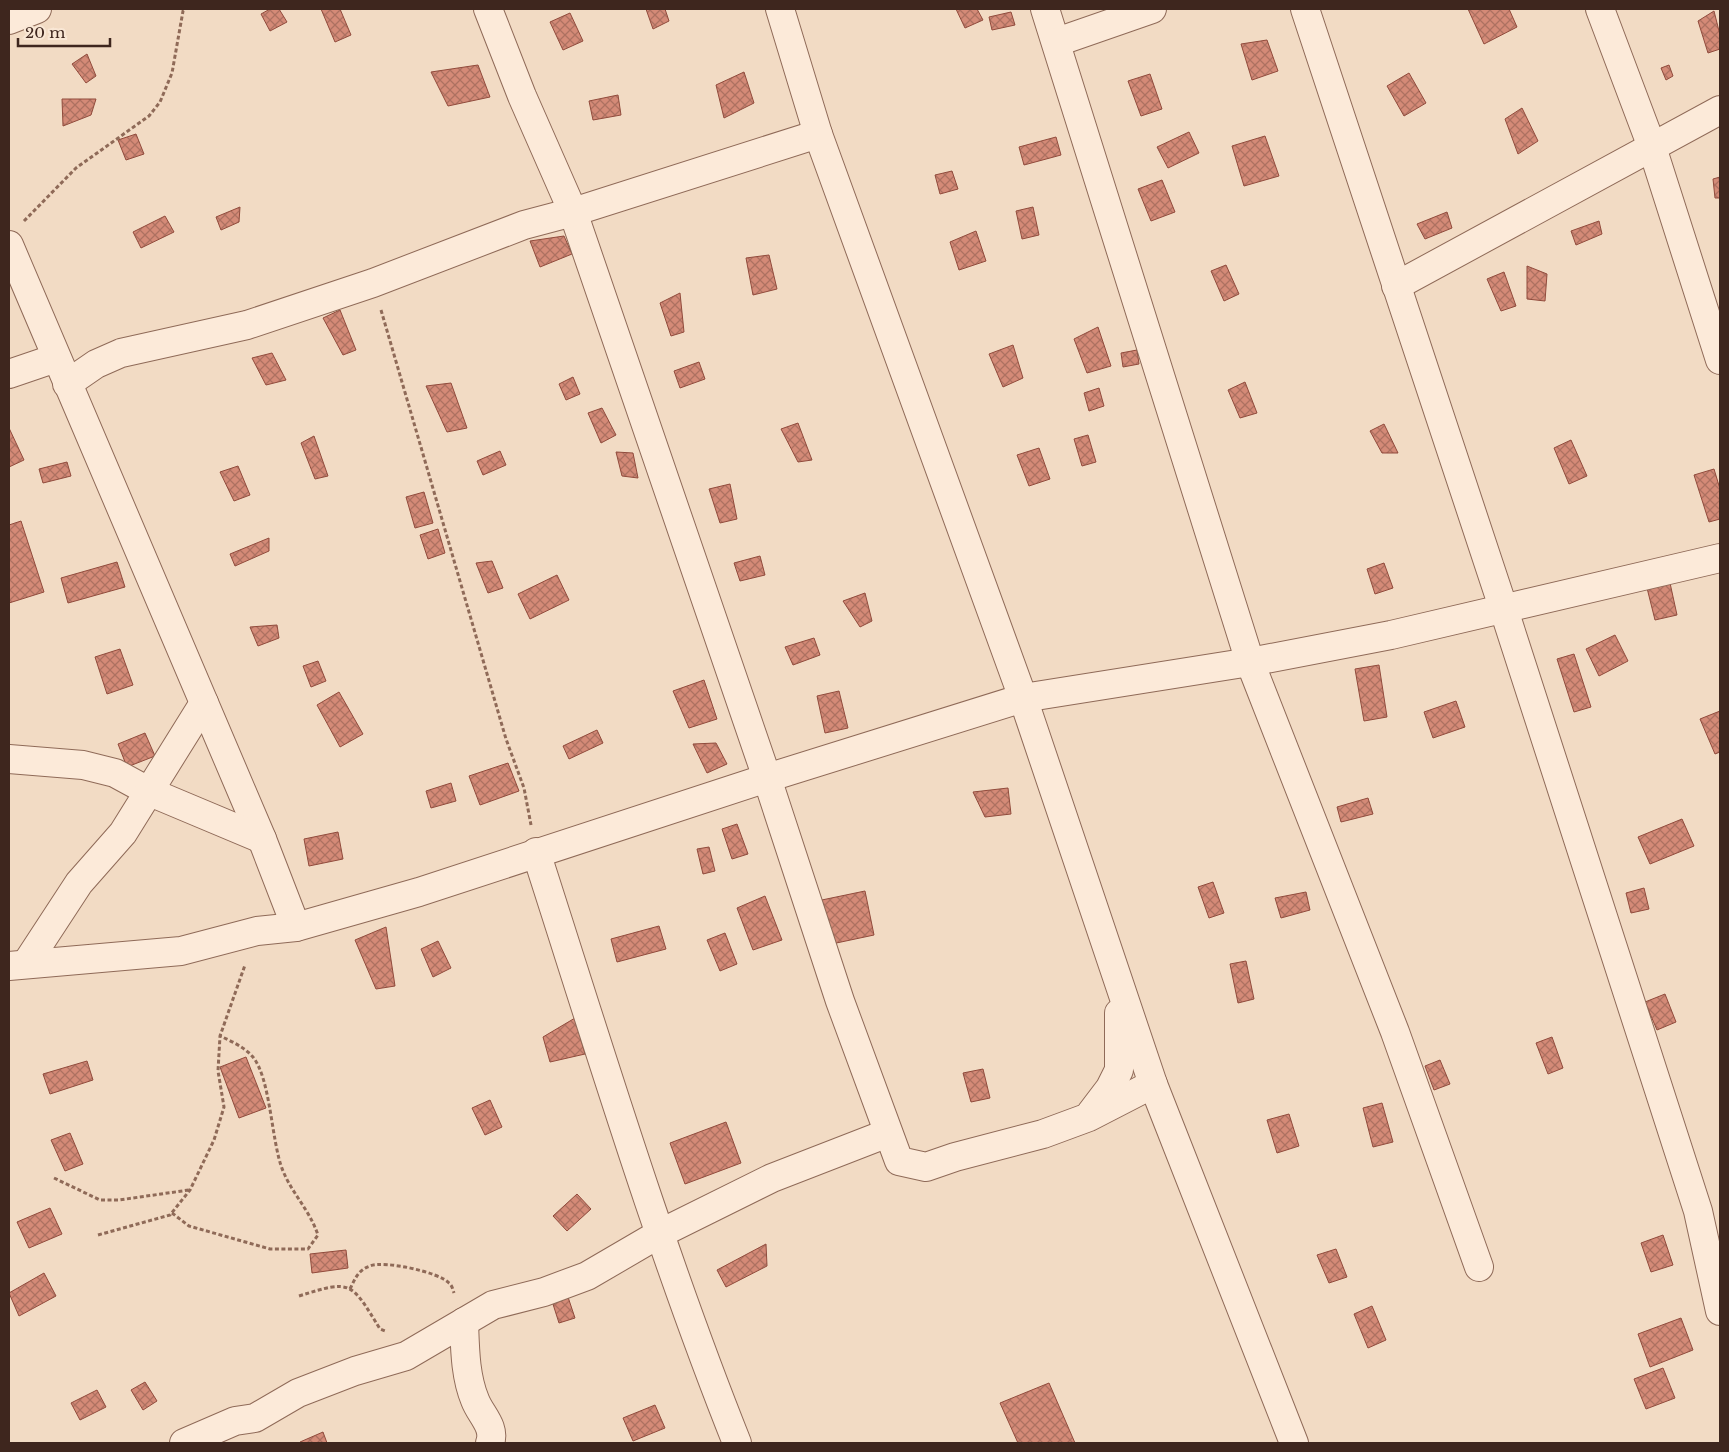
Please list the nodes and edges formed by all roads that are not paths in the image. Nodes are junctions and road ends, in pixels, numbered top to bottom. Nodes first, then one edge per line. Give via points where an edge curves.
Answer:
1 (37, 9) edge
2 (488, 9) edge
3 (780, 9) edge
4 (1045, 9) edge
5 (1152, 9) edge
6 (1305, 9) edge
7 (1600, 9) edge
8 (9, 20) edge
9 (1057, 42) junction
10 (1720, 110) edge
11 (818, 134) junction
12 (1652, 147) junction
13 (573, 212) junction
14 (15, 234) edge
15 (1396, 286) junction
16 (56, 358) junction
17 (1720, 360) edge
18 (9, 374) edge
19 (67, 384) junction
20 (1720, 558) edge
21 (1504, 610) junction
22 (1250, 662) junction
23 (1023, 698) junction
24 (204, 703) junction
25 (9, 759) edge
26 (767, 778) junction
27 (150, 792) junction
28 (262, 839) junction
29 (536, 852) junction
30 (296, 927) junction
31 (17, 965) edge
32 (1118, 983) junction
33 (1152, 1084) junction
34 (1089, 1117) junction
35 (888, 1133) junction
36 (659, 1234) junction
37 (1479, 1267) dead end
38 (1720, 1311) edge
39 (464, 1322) junction
40 (184, 1443) edge
41 (490, 1443) edge
42 (737, 1443) edge
43 (1294, 1443) edge

1 - 8 street
2 - 13 street
3 - 11 street
4 - 9 street
5 - 9 street
6 - 15 street
7 - 12 street
9 - 22 street
10 - 12 street
11 - 13 street
11 - 23 street
12 - 15 street
12 - 17 street
13 - 19 street via 524,225 373,283 247,325 121,353 96,364
13 - 26 street
14 - 16 street
15 - 21 street
16 - 18 street
16 - 19 street
19 - 24 street
20 - 21 street
21 - 22 street
21 - 38 street via 1698,1212
22 - 23 street
22 - 37 street via 1395,1032
23 - 26 street
23 - 32 street
24 - 27 street
24 - 28 street
25 - 27 street via 83,765 115,773
26 - 29 street
26 - 35 street via 840,1001
27 - 28 street
27 - 31 street via 123,833 79,883
28 - 30 street
29 - 30 street via 419,892
29 - 36 street
30 - 31 street via 257,931 181,951
32 - 33 street
32 - 34 street via 1119,1070
33 - 34 street
33 - 43 street
34 - 35 street via 926,1168 899,1161
35 - 36 street via 795,1167
36 - 39 street via 587,1276 544,1292 493,1305
36 - 42 street
39 - 40 street via 406,1356 298,1393 256,1418 235,1420
39 - 41 street via 465,1359 475,1401 486,1417 492,1438

